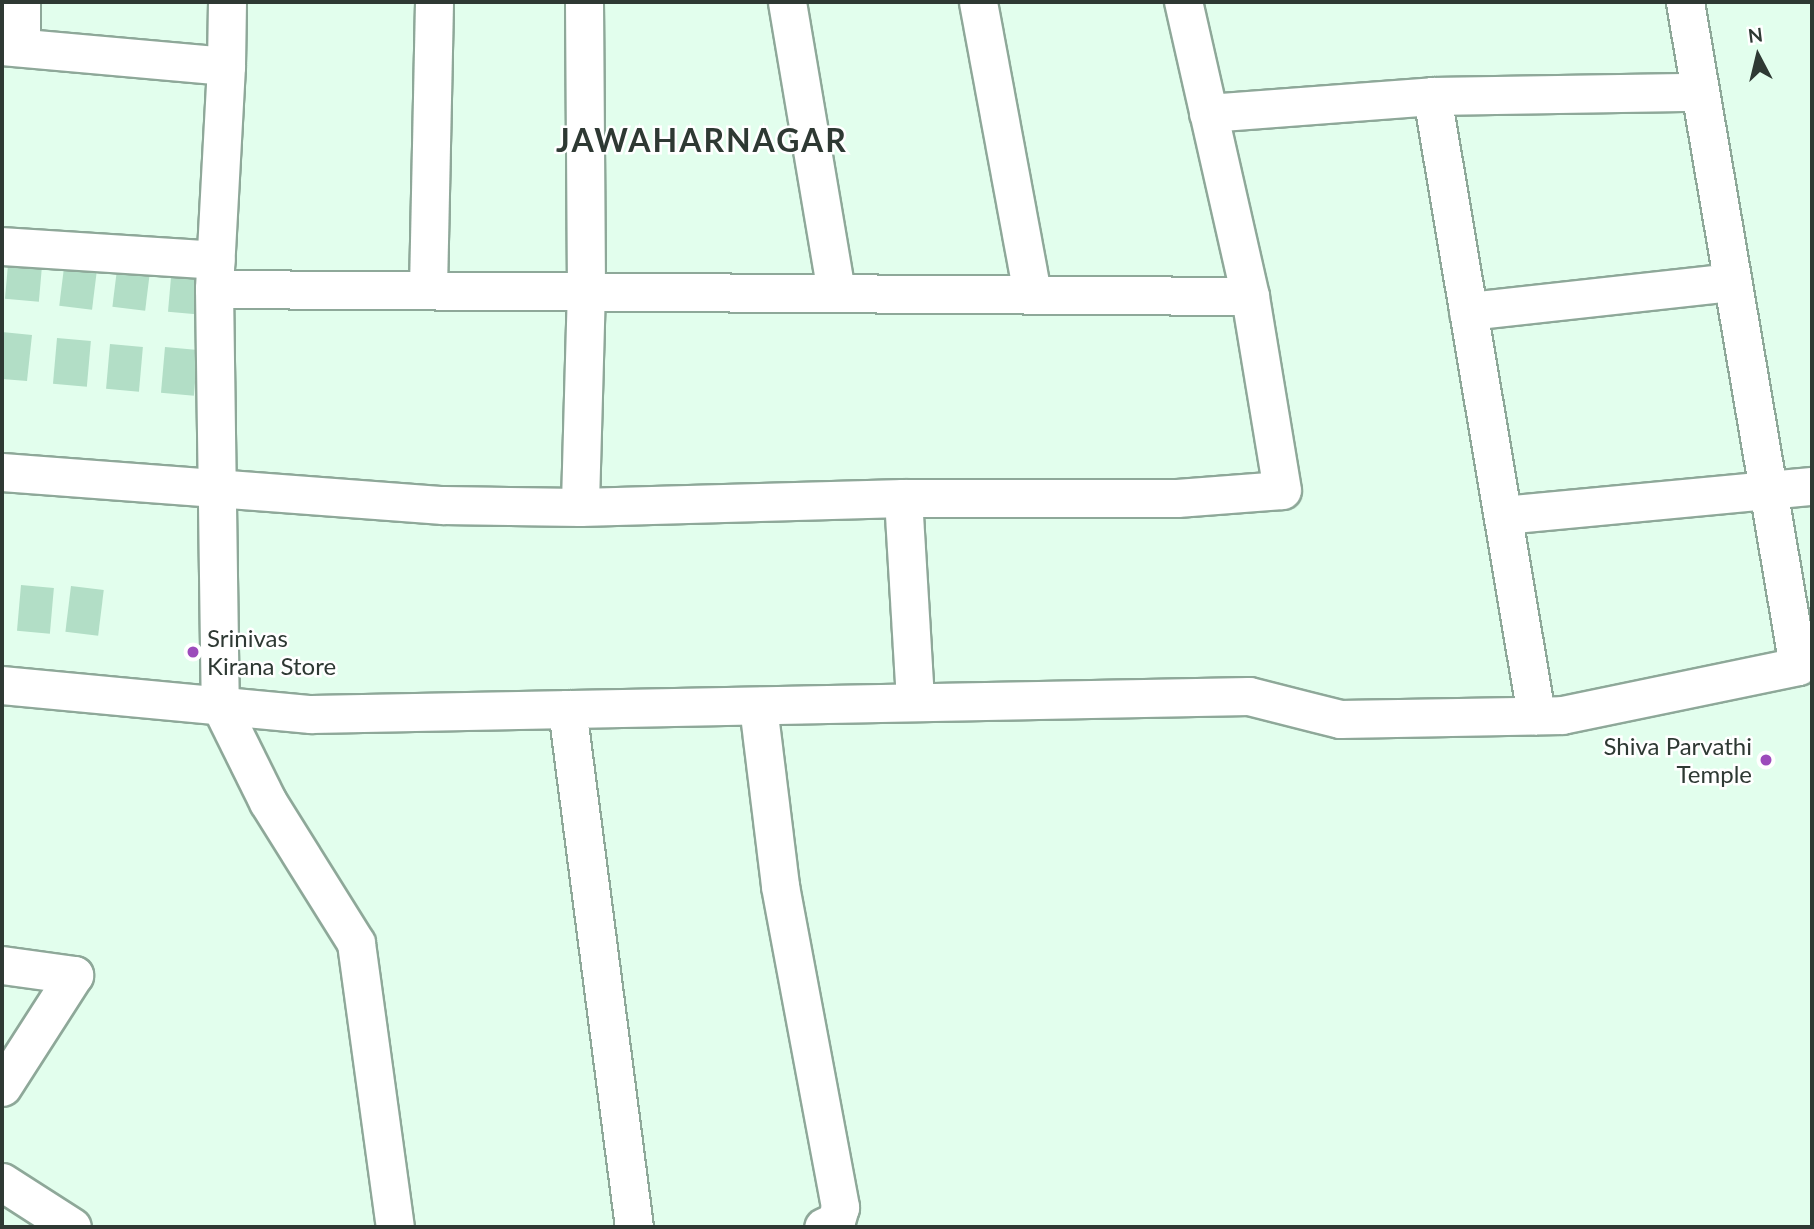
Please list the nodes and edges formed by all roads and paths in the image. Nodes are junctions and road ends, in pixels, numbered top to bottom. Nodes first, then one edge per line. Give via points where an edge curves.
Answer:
1 (20, 2) edge
2 (228, 2) edge
3 (434, 2) edge
4 (584, 2) edge
5 (787, 2) edge
6 (978, 2) edge
7 (1184, 2) edge
8 (1685, 2) edge
9 (11, 47) edge
10 (226, 66) junction
11 (1699, 92) junction
12 (1433, 96) junction
13 (1208, 113) junction
14 (2, 246) edge
15 (215, 274) junction
16 (1732, 282) junction
17 (586, 288) junction
18 (428, 289) junction
19 (836, 291) junction
20 (1032, 294) junction
21 (1250, 296) junction
22 (1468, 311) junction
23 (2, 472) edge
24 (1812, 486) edge
25 (218, 488) junction
26 (1768, 488) junction
27 (903, 498) junction
28 (580, 507) junction
29 (1503, 515) junction
30 (2, 685) edge
31 (915, 702) junction
32 (220, 705) junction
33 (758, 706) junction
34 (567, 709) junction
35 (1536, 715) junction
36 (2, 965) edge
37 (2, 1087) edge
38 (2, 1182) edge
39 (72, 1227) edge
40 (395, 1227) edge
41 (634, 1227) edge
42 (823, 1227) edge

1 - 9 street
2 - 10 street
3 - 18 street
4 - 17 street
5 - 19 street
6 - 20 street
7 - 13 street
8 - 11 street
9 - 10 street
10 - 15 street
11 - 12 street
11 - 16 street
12 - 13 street
12 - 22 street
13 - 21 street
14 - 15 street
15 - 18 street
15 - 25 street
16 - 22 street
16 - 26 street
17 - 18 street
17 - 19 street
17 - 28 street
19 - 20 street
20 - 21 street
21 - 27 street via 1282,490 1177,498
22 - 29 street
23 - 25 street
24 - 26 street
25 - 28 street via 443,505
25 - 32 street
26 - 29 street
26 - 35 street via 1798,666 1562,715
27 - 28 street
27 - 31 street
29 - 35 street
30 - 32 street
31 - 33 street
31 - 35 street via 1249,696 1340,719
32 - 34 street via 311,714
32 - 40 street via 268,802 356,943
33 - 34 street
33 - 42 street via 780,886 840,1207 836,1221
34 - 41 street
36 - 37 street via 74,975
38 - 39 street

